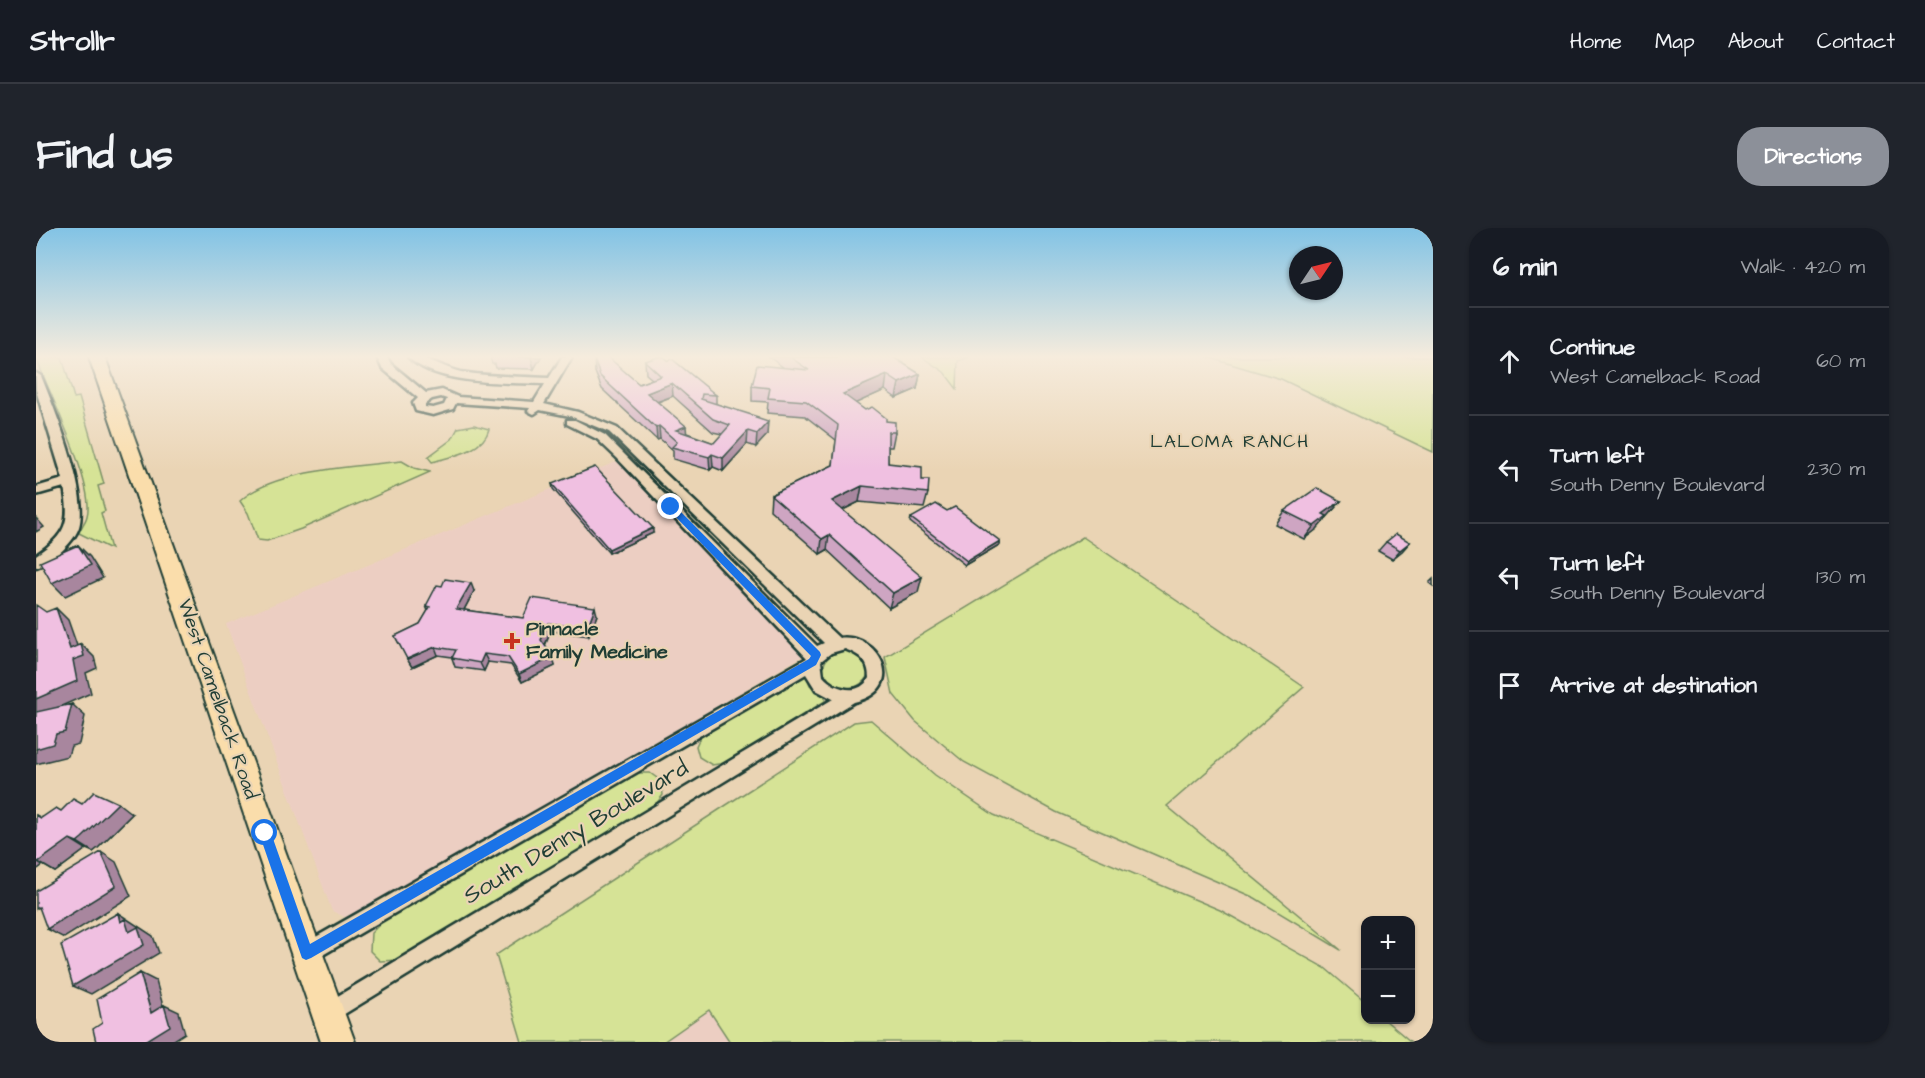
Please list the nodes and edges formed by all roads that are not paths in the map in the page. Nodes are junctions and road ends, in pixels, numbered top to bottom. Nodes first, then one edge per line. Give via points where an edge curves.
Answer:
1 (110, 395) edge
2 (422, 395) edge
3 (433, 395) edge
4 (447, 395) edge
5 (543, 395) edge
6 (40, 396) edge
7 (424, 397) junction
8 (451, 403) junction
9 (535, 409) junction
10 (69, 481) junction
11 (37, 491) edge
12 (731, 544) junction
13 (715, 552) junction
14 (36, 562) edge
15 (792, 603) junction
16 (775, 612) junction
17 (835, 644) junction
18 (815, 658) junction
19 (851, 696) junction
20 (306, 954) junction
21 (333, 1027) edge

1 - 20 main road, West Camelback Road
2 - 7 street
3 - 7 street
4 - 8 street
5 - 9 street
6 - 10 street
7 - 8 street via 419,406 423,411 433,412
8 - 9 street
9 - 12 street via 579,414 613,430
9 - 13 street via 601,437
10 - 11 street
10 - 14 street via 76,516 71,530 58,547
12 - 13 street
12 - 15 street
13 - 16 street
15 - 16 street
15 - 17 street
16 - 18 street
17 - 18 street, South Denny Boulevard
17 - 19 street, South Denny Boulevard via 865,650 877,665 879,674 870,689
18 - 19 street via 815,678 821,686
18 - 20 street, South Denny Boulevard
19 - 21 street, South Denny Boulevard
20 - 21 main road, West Camelback Road

